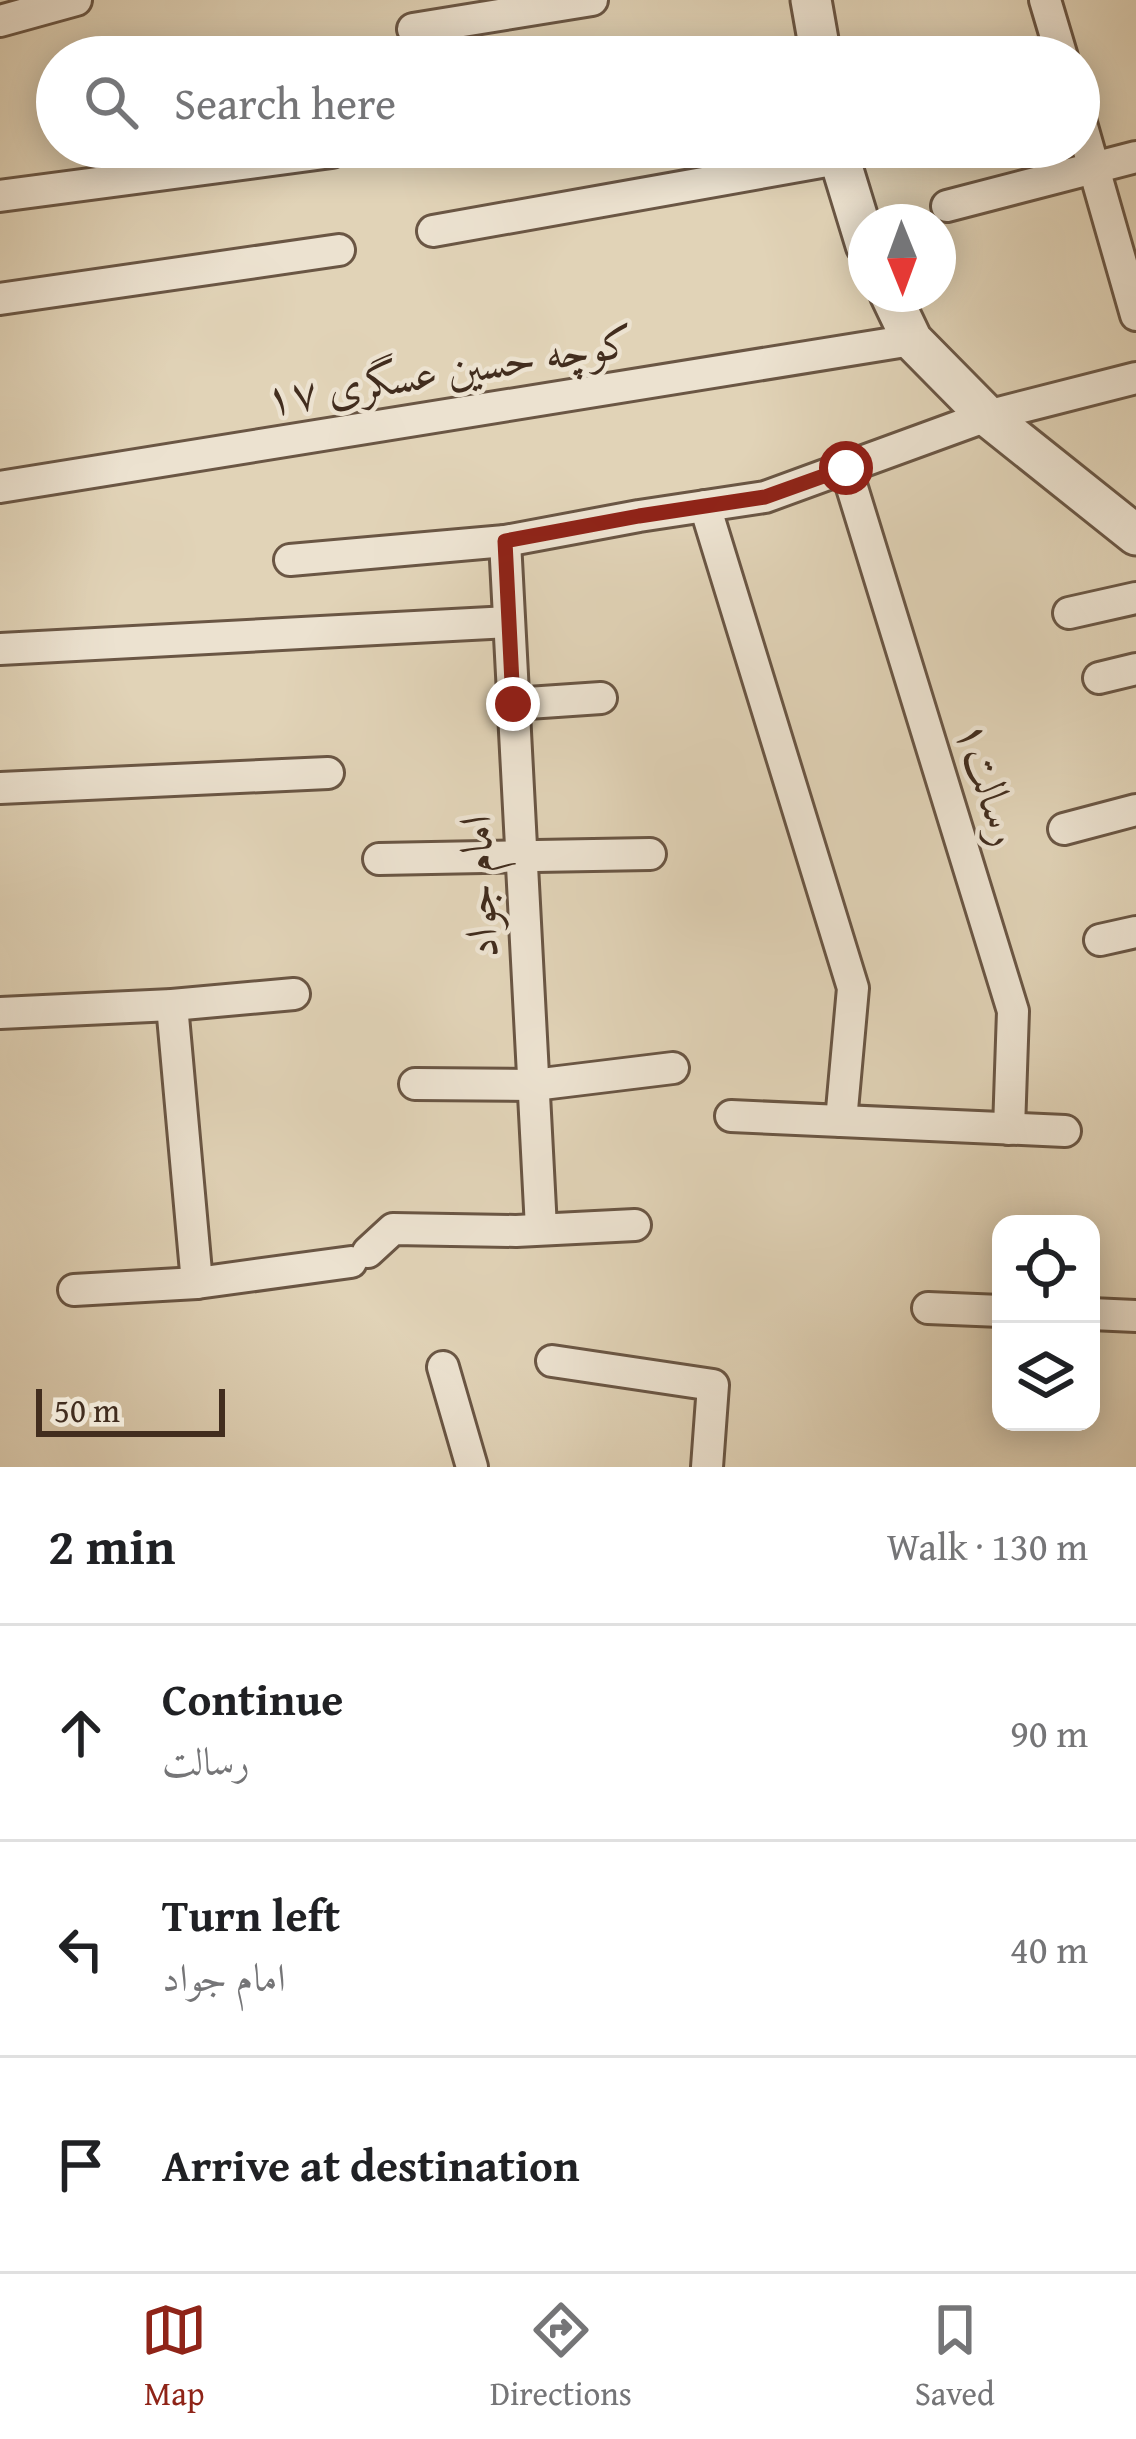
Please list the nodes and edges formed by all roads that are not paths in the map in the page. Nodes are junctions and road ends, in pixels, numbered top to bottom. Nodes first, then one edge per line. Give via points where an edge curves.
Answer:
1 (76, 0) edge
2 (592, 0) edge
3 (811, 0) edge
4 (1045, 0) edge
5 (0, 21) edge
6 (413, 29) dead end
7 (817, 36) edge
8 (1056, 36) edge
9 (1136, 158) edge
10 (1100, 167) edge
11 (211, 168) edge
12 (760, 168) edge
13 (842, 168) edge
14 (1094, 168) joint
15 (0, 196) edge
16 (853, 204) edge
17 (955, 204) edge
18 (434, 231) dead end
19 (339, 250) dead end
20 (0, 299) edge
21 (899, 312) edge
22 (1136, 315) edge
23 (912, 340) junction
24 (1136, 378) edge
25 (986, 416) junction
26 (846, 468) junction
27 (0, 487) edge
28 (705, 506) junction
29 (1136, 535) edge
30 (505, 541) junction
31 (290, 560) dead end
32 (1136, 598) edge
33 (1069, 614) dead end
34 (509, 622) junction
35 (0, 650) edge
36 (1136, 669) edge
37 (1099, 678) dead end
38 (601, 698) dead end
39 (513, 704) junction
40 (328, 773) dead end
41 (0, 788) edge
42 (1136, 810) edge
43 (1064, 829) dead end
44 (650, 854) dead end
45 (521, 855) junction
46 (379, 859) dead end
47 (1136, 932) edge
48 (1100, 940) dead end
49 (294, 994) dead end
50 (172, 1005) junction
51 (0, 1013) edge
52 (673, 1068) dead end
53 (415, 1084) dead end
54 (534, 1085) junction
55 (731, 1116) dead end
56 (841, 1121) junction
57 (1009, 1129) junction
58 (1065, 1131) dead end
59 (635, 1225) dead end
60 (541, 1228) junction
61 (196, 1283) junction
62 (74, 1289) dead end
63 (928, 1308) dead end
64 (992, 1311) edge
65 (1100, 1314) edge
66 (1136, 1316) edge
67 (552, 1360) dead end
68 (443, 1367) dead end
69 (472, 1467) edge
70 (706, 1467) edge

1 - 5 street
2 - 6 street
3 - 7 street
4 - 8 street
9 - 10 street
11 - 15 street
12 - 18 street
13 - 16 street
14 - 17 street
14 - 22 street
19 - 20 street
21 - 23 street
23 - 25 street
23 - 27 street, کوچه حسین عسگری ۱۷
24 - 25 street
25 - 26 street
25 - 29 street
26 - 28 street via 765,497
26 - 57 street, رسالت۱ via 1013,1011
28 - 30 street
28 - 56 street via 853,988
30 - 31 street
30 - 34 street, امام جواد
32 - 33 street
34 - 35 street
34 - 39 street, امام جواد
36 - 37 street
38 - 39 street
39 - 45 street, امام جواد
40 - 41 street
42 - 43 street
44 - 45 street
45 - 46 street
45 - 54 street, امام جواد
47 - 48 street
49 - 50 street
50 - 51 street
50 - 61 street
52 - 54 street
53 - 54 street
54 - 60 street, امام جواد
55 - 56 street
56 - 57 street
57 - 58 street
59 - 60 street
60 - 61 street via 393,1229 360,1257
61 - 62 street
63 - 64 street
65 - 66 street
67 - 70 street via 713,1385
68 - 69 street

